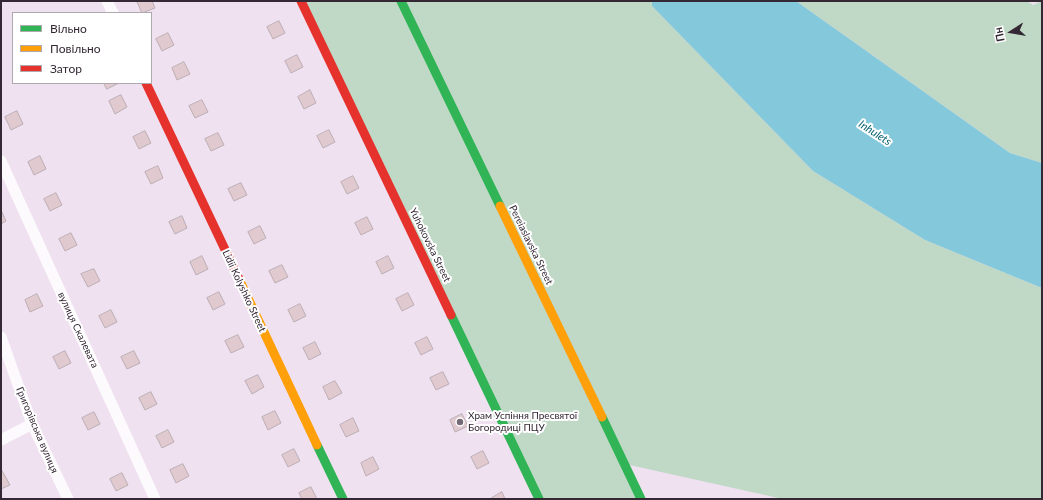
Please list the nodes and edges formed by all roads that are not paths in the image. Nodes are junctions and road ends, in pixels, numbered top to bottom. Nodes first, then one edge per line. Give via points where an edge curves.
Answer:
1 (107, 1) edge
2 (301, 1) edge
3 (401, 1) edge
4 (112, 12) edge
5 (146, 84) edge
6 (1, 161) edge
7 (2, 342) edge
8 (32, 424) junction
9 (1, 440) edge
10 (68, 499) edge
11 (155, 499) edge
12 (343, 499) edge
13 (539, 499) edge
14 (642, 499) edge

1 - 4 street
2 - 13 street, Yuhokovska Street
3 - 14 street, Pereiaslavska Street
5 - 12 street, Lidii Kolyshko Street
6 - 11 street, вулиця Скалевата
7 - 8 street, Григорівська вулиця
8 - 9 street
8 - 10 street, Григорівська вулиця

